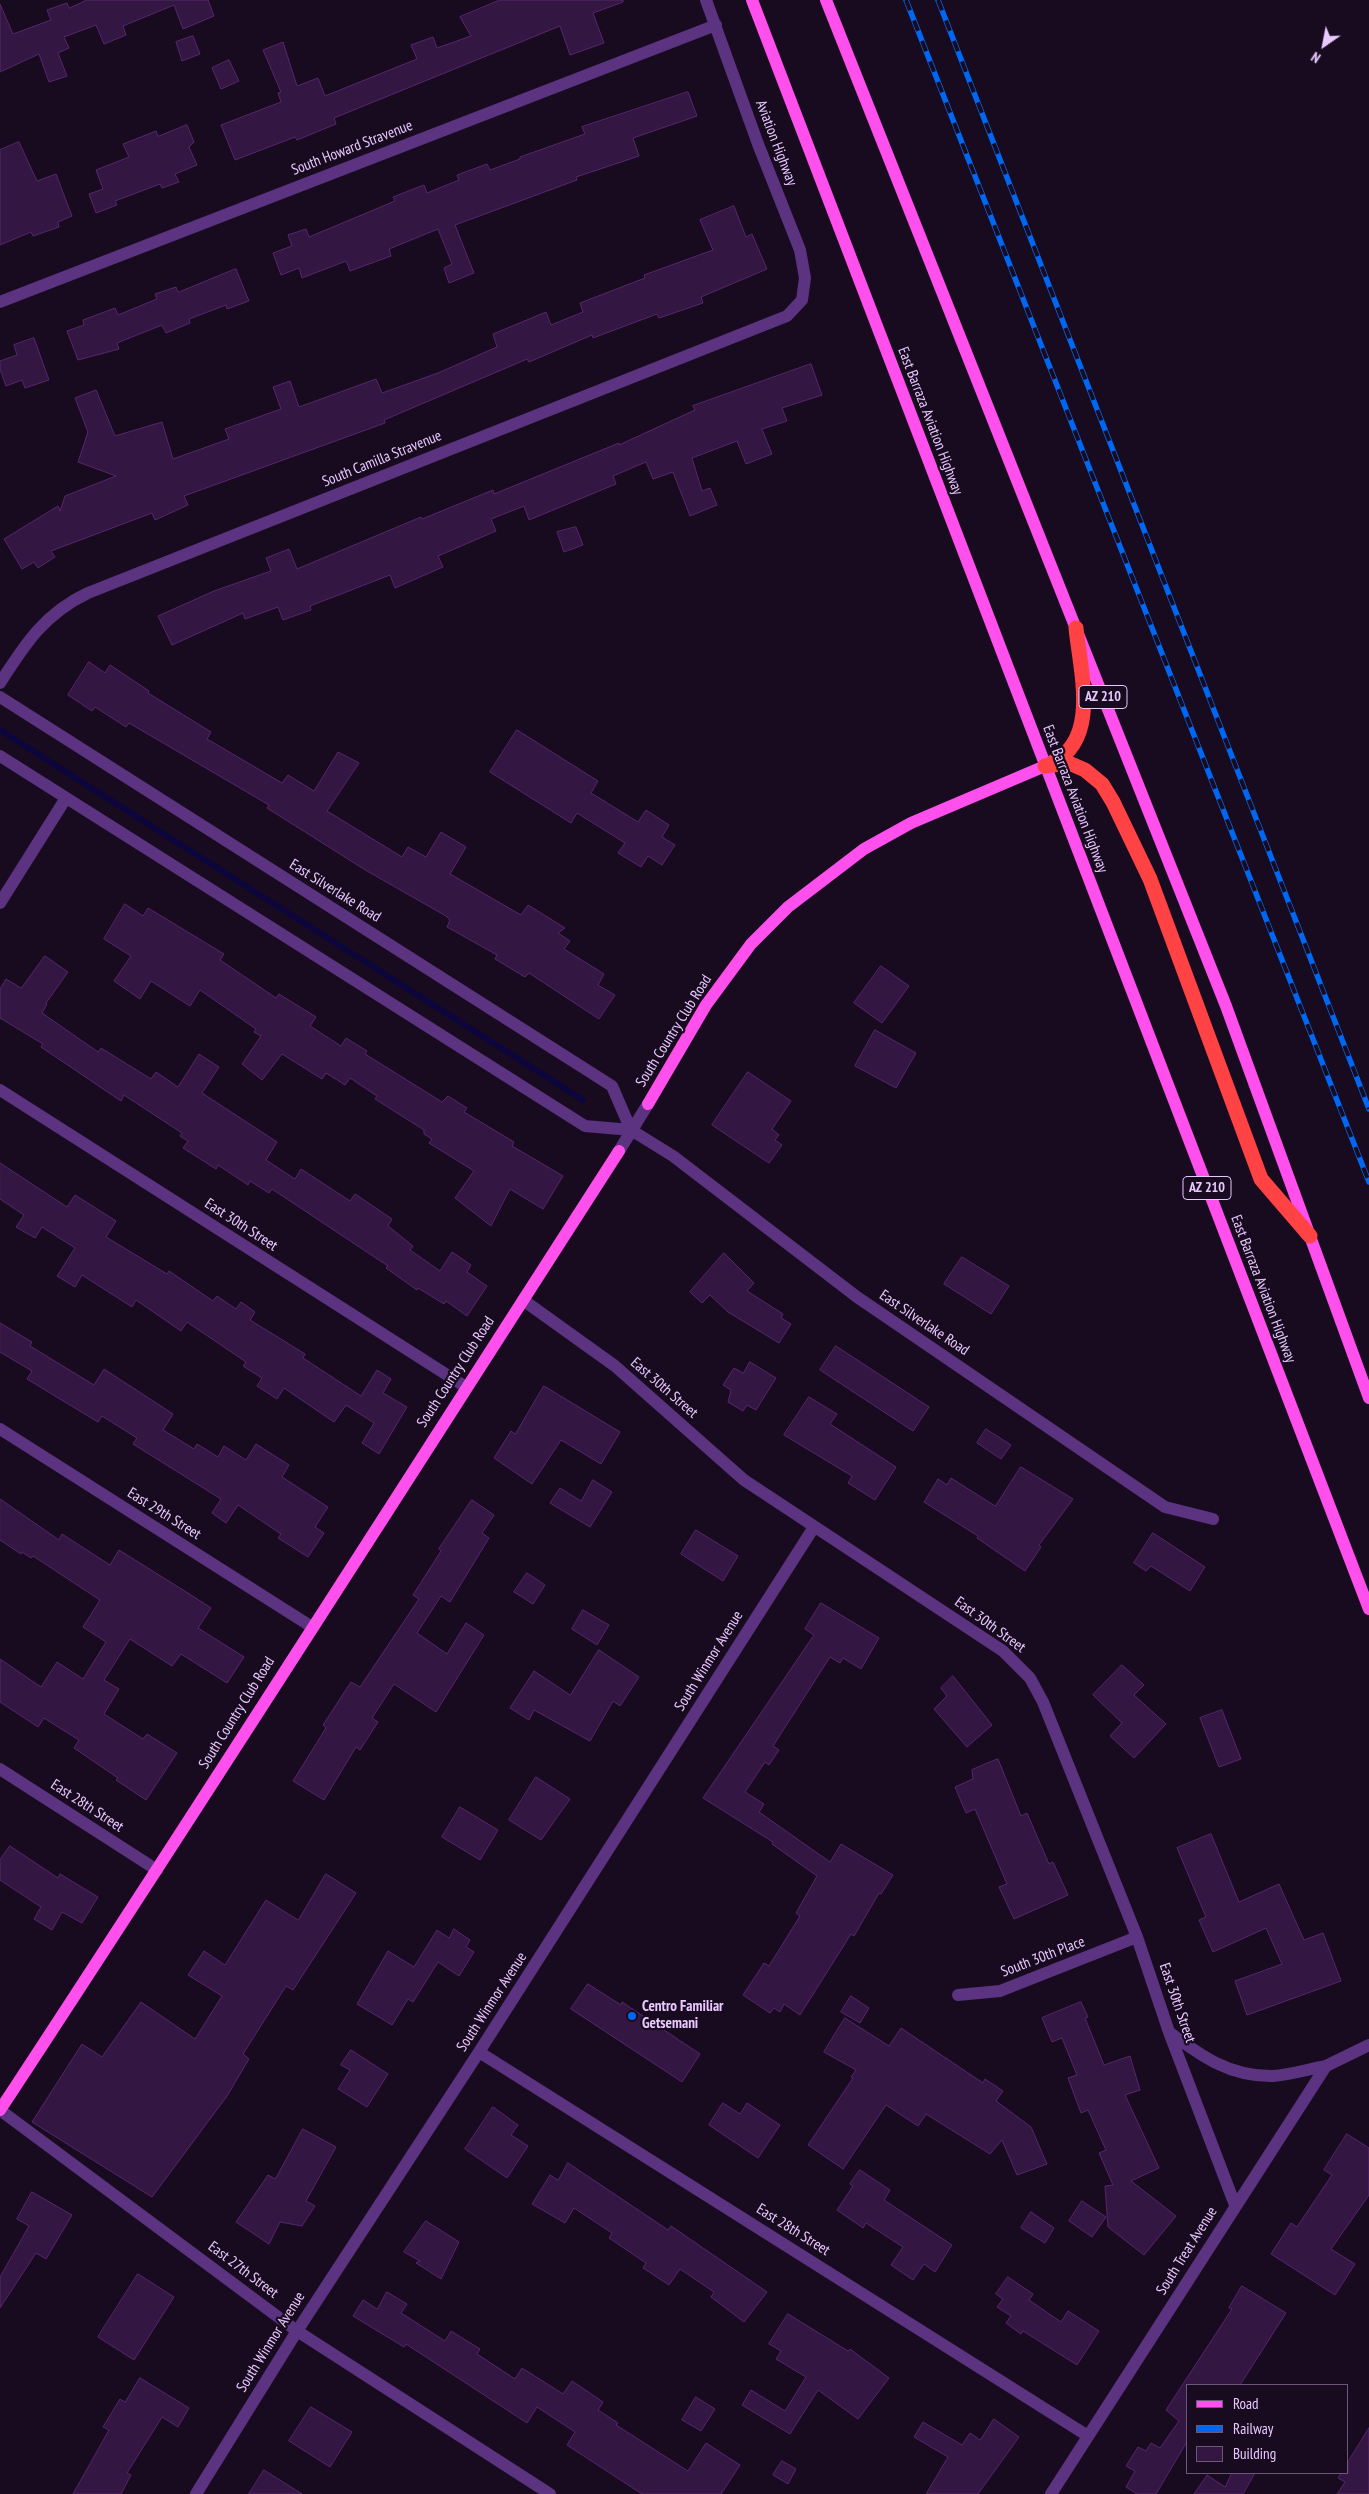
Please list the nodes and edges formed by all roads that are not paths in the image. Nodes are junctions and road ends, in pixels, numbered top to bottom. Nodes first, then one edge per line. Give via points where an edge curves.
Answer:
1 (706, 0) edge
2 (752, 0) edge
3 (826, 0) edge
4 (716, 25) junction
5 (802, 300) joint
6 (0, 302) edge
7 (1076, 628) junction
8 (0, 683) edge
9 (0, 697) edge
10 (0, 756) edge
11 (1045, 766) junction
12 (66, 798) junction
13 (0, 903) edge
14 (0, 1090) edge
15 (648, 1104) joint
16 (631, 1130) junction
17 (619, 1151) joint
18 (1310, 1236) junction
19 (523, 1300) junction
20 (466, 1387) junction
21 (1369, 1398) edge
22 (0, 1429) edge
23 (1213, 1519) dead end
24 (814, 1527) junction
25 (1369, 1609) edge
26 (312, 1627) junction
27 (0, 1769) edge
28 (157, 1870) junction
29 (1138, 1937) junction
30 (958, 1995) dead end
31 (1169, 2032) junction
32 (1369, 2045) edge
33 (479, 2052) junction
34 (1326, 2066) junction
35 (0, 2110) edge
36 (1235, 2205) junction
37 (297, 2331) junction
38 (1088, 2436) junction
39 (196, 2494) edge
40 (550, 2494) edge
41 (1051, 2494) edge

1 - 4 street, Aviation Highway
2 - 11 main road, East Barraza Aviation Highway / AZ 210
3 - 7 main road, AZ 210
4 - 5 street, Aviation Highway via 800,250 805,278
4 - 6 street, South Howard Stravenue
5 - 8 street, South Camilla Stravenue via 787,316 765,326 66,603 42,624
7 - 11 highway via 1084,712 1075,744 1064,757
7 - 18 main road, AZ 210 via 1226,1006
9 - 16 street, East Silverlake Road via 612,1086
10 - 12 street, East Silverlake Road
11 - 15 main road, South Country Club Road via 911,823 864,849 788,907 751,944 706,1005
11 - 18 highway via 1069,763 1085,770 1102,784 1114,802 1150,879 1261,1178
11 - 25 main road, East Barraza Aviation Highway / AZ 210
12 - 13 street
12 - 16 street, East Silverlake Road via 585,1126
14 - 20 street, East 30th Street
15 - 16 street, South Country Club Road
16 - 17 street, South Country Club Road
16 - 23 street, East Silverlake Road via 677,1159 857,1297 1165,1507
17 - 19 main road, South Country Club Road
18 - 21 main road, AZ 210
19 - 20 main road, South Country Club Road
19 - 24 street, East 30th Street via 615,1366 744,1480
20 - 26 main road, South Country Club Road
22 - 26 street, East 29th Street
24 - 29 street, East 30th Street via 1003,1651 1030,1678 1043,1702
24 - 33 street, South Winmor Avenue
26 - 28 main road, South Country Club Road
27 - 28 street, East 28th Street
28 - 35 main road, South Country Club Road
29 - 30 street, South 30th Place via 1000,1991
29 - 31 street, East 30th Street
31 - 34 street via 1203,2058 1235,2072 1273,2076
31 - 36 street, East 30th Street
32 - 34 street
33 - 37 street, South Winmor Avenue
33 - 38 street, East 28th Street
34 - 36 street, South Treat Avenue
35 - 37 street, East 27th Street
36 - 38 street, South Treat Avenue
37 - 39 street, South Winmor Avenue
37 - 40 street, East 27th Street
38 - 41 street, South Treat Avenue

